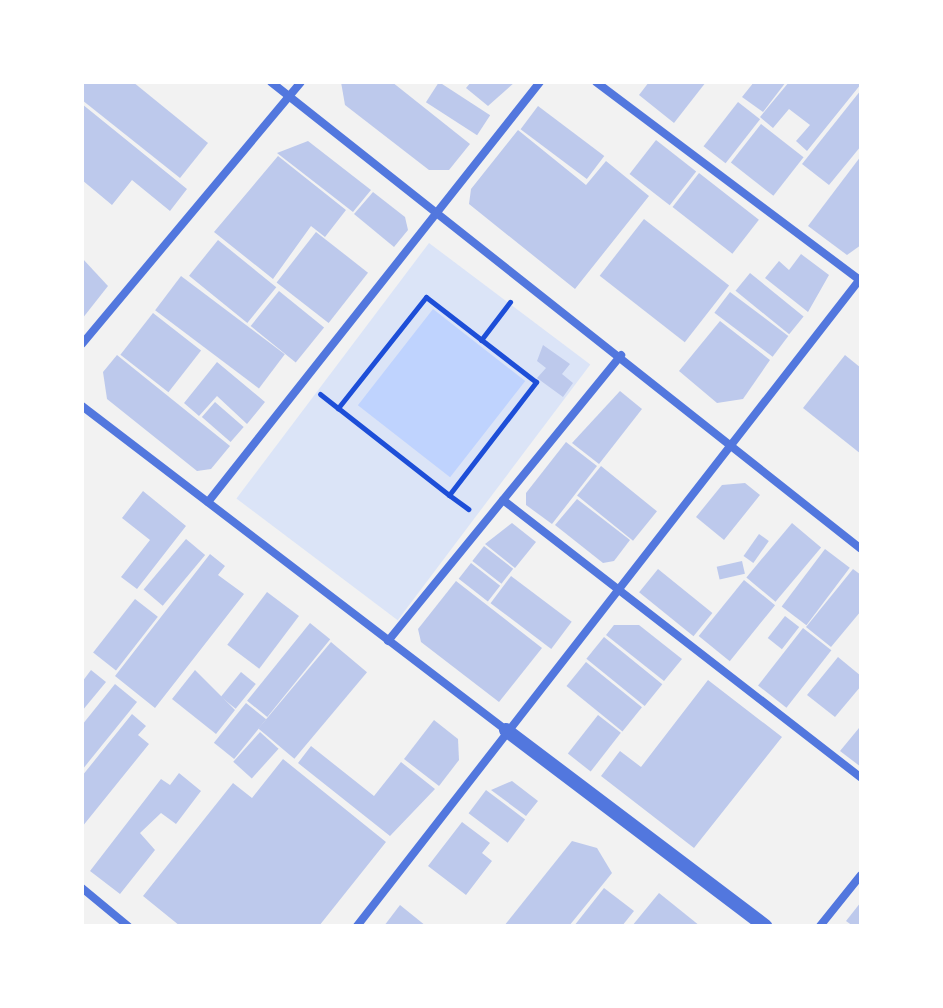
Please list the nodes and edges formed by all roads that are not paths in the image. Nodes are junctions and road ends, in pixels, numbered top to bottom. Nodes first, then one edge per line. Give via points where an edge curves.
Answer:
1 (271, 82) edge
2 (301, 82) edge
3 (540, 82) edge
4 (596, 82) edge
5 (289, 96) junction
6 (434, 208) junction
7 (861, 280) edge
8 (82, 344) edge
9 (621, 355) junction
10 (82, 406) edge
11 (732, 443) junction
12 (503, 500) junction
13 (208, 502) junction
14 (861, 549) edge
15 (618, 589) junction
16 (388, 641) junction
17 (506, 730) junction
18 (861, 778) edge
19 (861, 875) edge
20 (82, 888) edge
21 (128, 926) edge
22 (357, 926) edge
23 (765, 926) edge
24 (820, 926) edge

1 - 5 street
2 - 5 street
3 - 6 street
4 - 7 street
5 - 6 street
5 - 8 street
6 - 9 street
6 - 13 street
7 - 11 street
9 - 11 street
9 - 12 street
10 - 13 street
11 - 14 street
11 - 15 street
12 - 15 street
12 - 16 street
13 - 16 street
15 - 17 street
15 - 18 street
16 - 17 street
17 - 22 street
17 - 23 street
19 - 24 street
20 - 21 street

